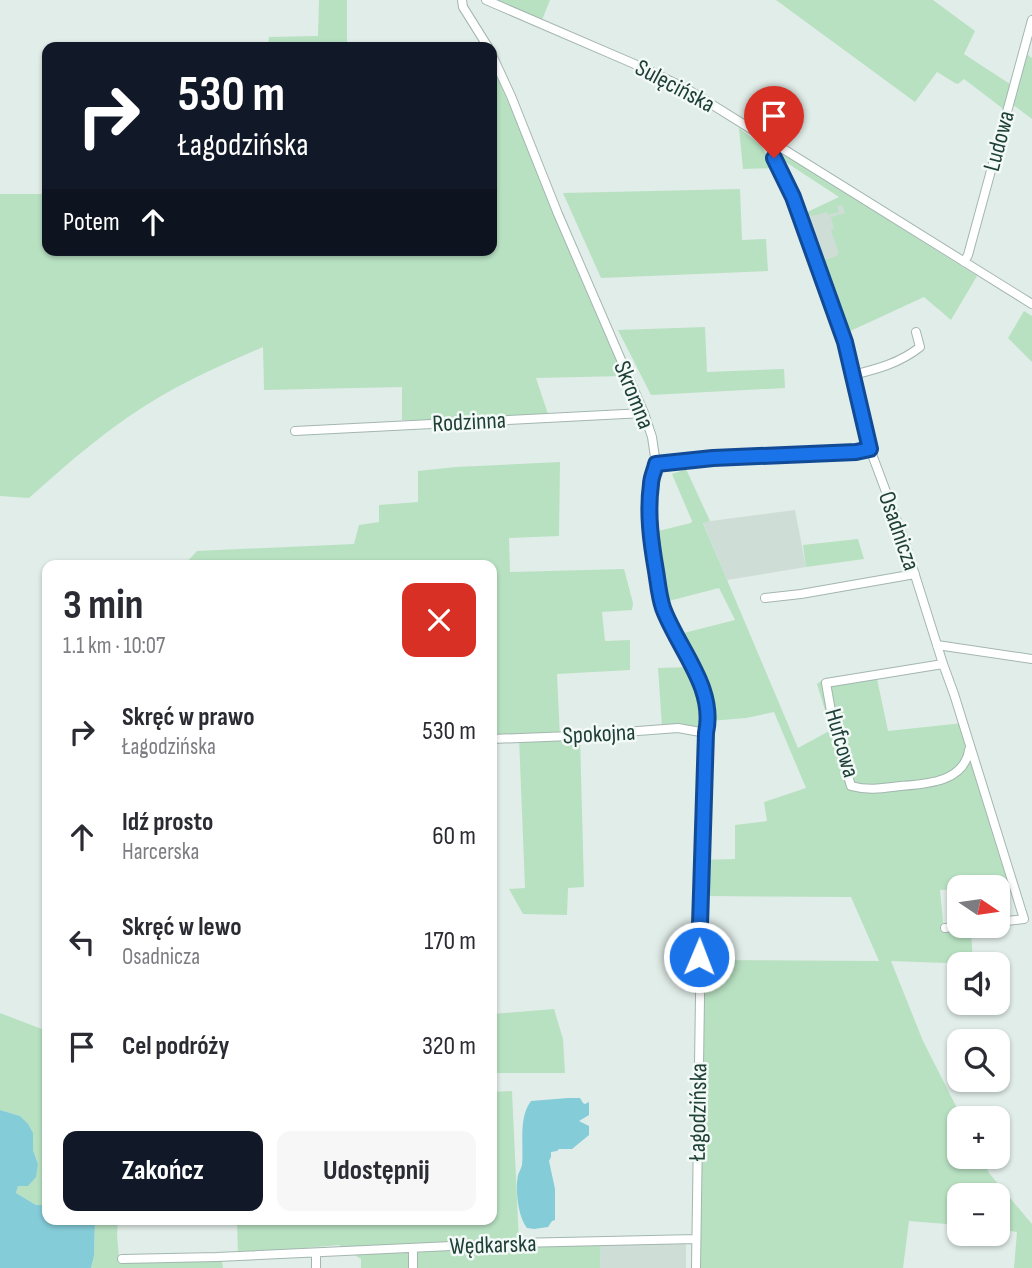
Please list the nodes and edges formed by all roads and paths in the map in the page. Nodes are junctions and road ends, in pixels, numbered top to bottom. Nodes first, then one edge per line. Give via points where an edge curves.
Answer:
1 (462, 0) edge
2 (486, 0) edge
3 (1032, 20) edge
4 (485, 42) edge
5 (497, 66) edge
6 (778, 146) junction
7 (964, 262) junction
8 (1032, 304) edge
9 (916, 332) dead end
10 (853, 375) junction
11 (644, 413) junction
12 (295, 431) dead end
13 (870, 449) junction
14 (656, 464) junction
15 (915, 574) junction
16 (765, 598) dead end
17 (937, 645) junction
18 (1032, 659) edge
19 (943, 664) junction
20 (706, 733) junction
21 (497, 739) edge
22 (970, 747) junction
23 (1010, 921) edge
24 (699, 957) joint
25 (696, 1239) junction
26 (413, 1248) junction
27 (316, 1253) junction
28 (122, 1259) dead end
29 (316, 1268) edge
30 (413, 1268) edge
31 (696, 1268) edge

1 - 4 street
2 - 6 street, Sulęcińska via 687,89
3 - 7 street, Ludowa
5 - 11 street, Skromna
6 - 7 street, Sulęcińska
6 - 10 street, Osadnicza via 774,158 807,233
7 - 8 street, Sulęcińska
9 - 10 street via 920,347 909,356
10 - 13 street, Osadnicza
11 - 12 street, Rodzinna
11 - 14 street, Skromna
13 - 14 street
13 - 15 street, Osadnicza
14 - 20 street, Skromna via 649,528 661,604 707,701
15 - 16 street
15 - 17 street, Osadnicza
17 - 18 street
17 - 19 street, Osadnicza
19 - 22 street, Osadnicza
19 - 22 street, Hufcowa via 826,683 851,786 866,790 935,783 968,760
20 - 21 street, Spokojna via 678,728
20 - 24 street, Skromna
22 - 23 street, Osadnicza via 1024,919
24 - 25 street, Łagodzińska
25 - 26 street, Wędkarska
25 - 31 street, Łagodzińska
26 - 27 street, Wędkarska
26 - 30 street
27 - 28 street, Wędkarska
27 - 29 street

